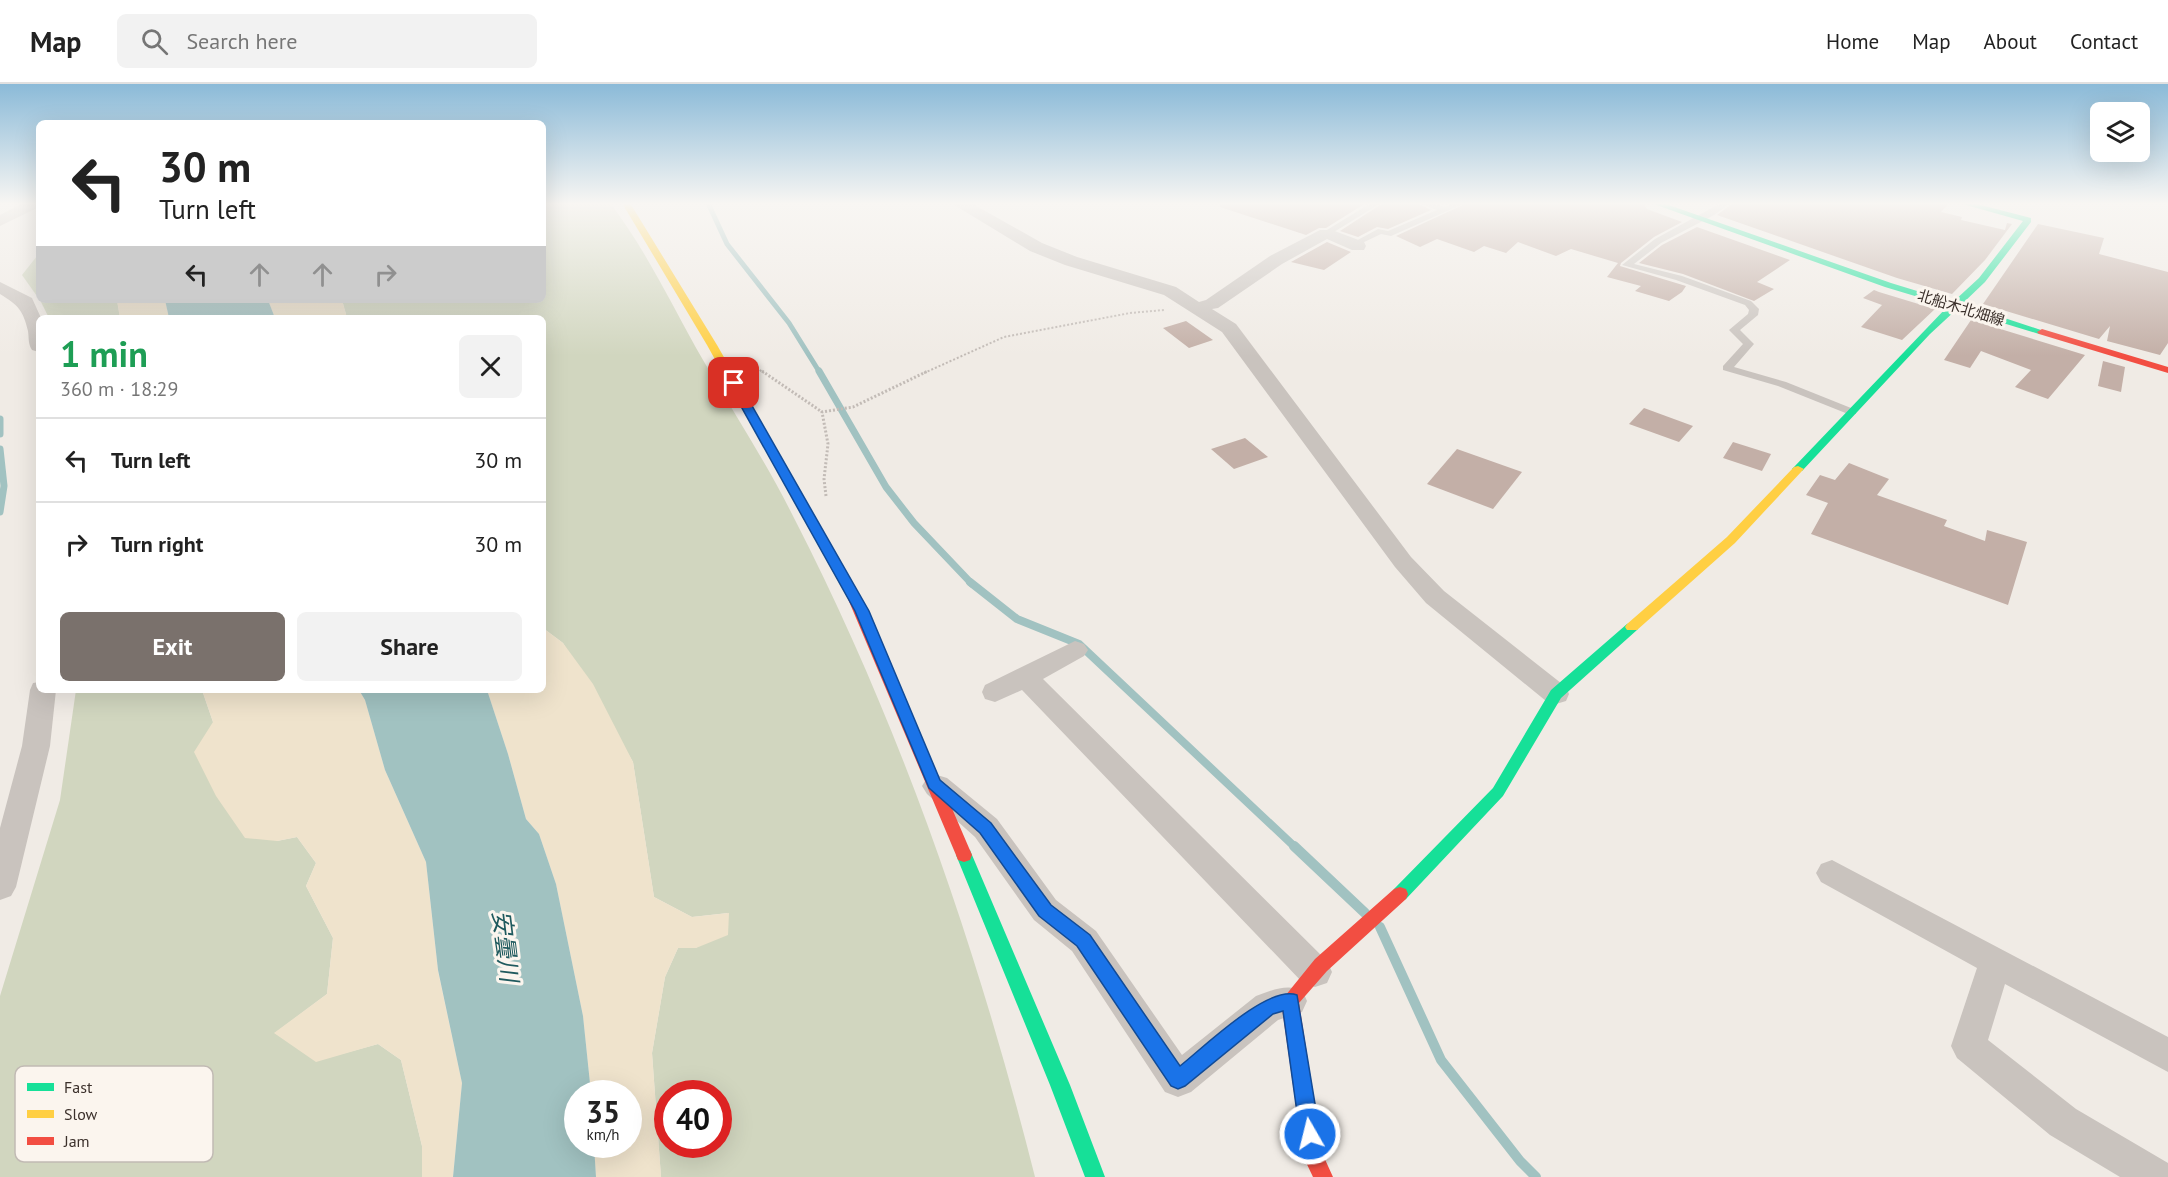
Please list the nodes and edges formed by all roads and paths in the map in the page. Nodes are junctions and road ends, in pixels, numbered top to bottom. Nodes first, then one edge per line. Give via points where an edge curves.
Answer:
1 (657, 254) edge
2 (1054, 254) edge
3 (1287, 254) edge
4 (1642, 254) edge
5 (1798, 254) edge
6 (2004, 254) edge
7 (0, 287) edge
8 (1199, 307) junction
9 (1957, 308) junction
10 (36, 328) edge
11 (712, 345) junction
12 (2168, 370) edge
13 (822, 411) junction
14 (1852, 412) junction
15 (821, 534) junction
16 (1075, 650) dead end
17 (1026, 678) junction
18 (995, 692) dead end
19 (43, 693) edge
20 (1556, 694) junction
21 (934, 784) junction
22 (1832, 873) dead end
23 (0, 887) edge
24 (1995, 963) junction
25 (1316, 972) junction
26 (1290, 1001) junction
27 (2168, 1055) edge
28 (1095, 1177) edge
29 (1323, 1177) edge
30 (2156, 1177) edge

1 - 11 street
2 - 8 street via 1170,291
3 - 8 street via 1212,304
4 - 14 lane via 1627,266 1679,278 1748,303 1754,309 1753,315 1734,330 1749,344 1727,368 1782,384
5 - 9 street, 北船木北畑線
6 - 9 street
7 - 10 street via 26,302
8 - 13 path via 1130,313 1004,337 853,407
8 - 20 street via 1229,328 1247,350 1403,562 1435,597
9 - 12 street, 北船木北畑線
9 - 14 street via 1928,332
11 - 13 path via 732,351
11 - 15 street
13 - 15 path via 828,444 824,479 827,518
14 - 20 street via 1731,540
15 - 21 street via 862,611
16 - 17 street
17 - 18 street
17 - 25 street
19 - 23 street via 36,746
20 - 25 street via 1498,792 1386,910
21 - 26 street via 986,828 1045,910 1083,941 1178,1080 1268,1007
21 - 28 street
22 - 24 street
24 - 27 street
24 - 30 street via 1969,1046 2063,1122
25 - 26 street
26 - 29 street via 1313,1156

